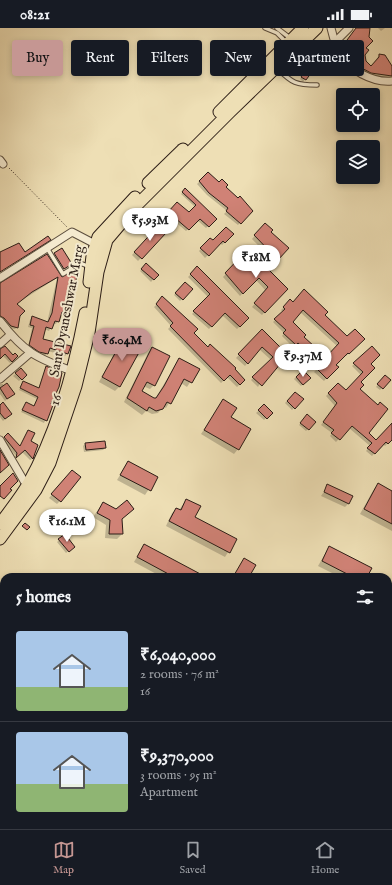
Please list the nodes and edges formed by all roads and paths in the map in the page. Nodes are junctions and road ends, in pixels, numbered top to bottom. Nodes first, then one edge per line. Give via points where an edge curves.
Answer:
1 (264, 28) edge
2 (277, 28) edge
3 (303, 28) edge
4 (317, 28) edge
5 (331, 28) edge
6 (349, 28) edge
7 (287, 40) edge
8 (289, 40) edge
9 (292, 40) edge
10 (305, 40) edge
11 (336, 40) edge
12 (343, 40) edge
13 (274, 59) edge
14 (274, 70) edge
15 (286, 76) edge
16 (364, 76) edge
17 (392, 81) edge
18 (317, 85) dead end
19 (227, 109) junction
20 (2, 162) edge
21 (72, 232) junction
22 (100, 240) junction
23 (47, 248) junction
24 (91, 267) junction
25 (0, 278) edge
26 (0, 321) edge
27 (10, 335) junction
28 (0, 344) edge
29 (30, 353) junction
30 (72, 371) junction
31 (0, 379) edge
32 (0, 440) edge
33 (32, 488) junction
34 (0, 524) edge
35 (0, 539) edge
36 (4, 829) edge
37 (13, 829) edge

1 - 7 lane
2 - 8 lane via 285,32
3 - 9 main road, Sant Dyaneshwar Marg
4 - 10 main road, Sant Dyaneshwar Marg
5 - 11 street
6 - 12 street
13 - 19 main road, Sant Dyaneshwar Marg
14 - 19 main road, Sant Dyaneshwar Marg
15 - 18 lane via 292,82 302,85
16 - 17 street via 376,81
19 - 22 main road, Sant Dyaneshwar Marg via 104,229
20 - 21 path via 14,171
21 - 22 street
21 - 23 street
22 - 24 main road, Sant Dyaneshwar Marg
22 - 33 main road, 16 via 89,333 76,386 50,463
23 - 24 lane via 63,274 80,263
23 - 25 street
24 - 30 main road, Sant Dyaneshwar Marg via 85,314
26 - 27 street
27 - 28 street
27 - 29 street
29 - 30 street via 41,360
29 - 31 street
30 - 33 main road, Sant Dyaneshwar Marg
32 - 33 street via 24,481
33 - 34 main road, Sant Dyaneshwar Marg
33 - 35 main road, 16
36 - 37 path

